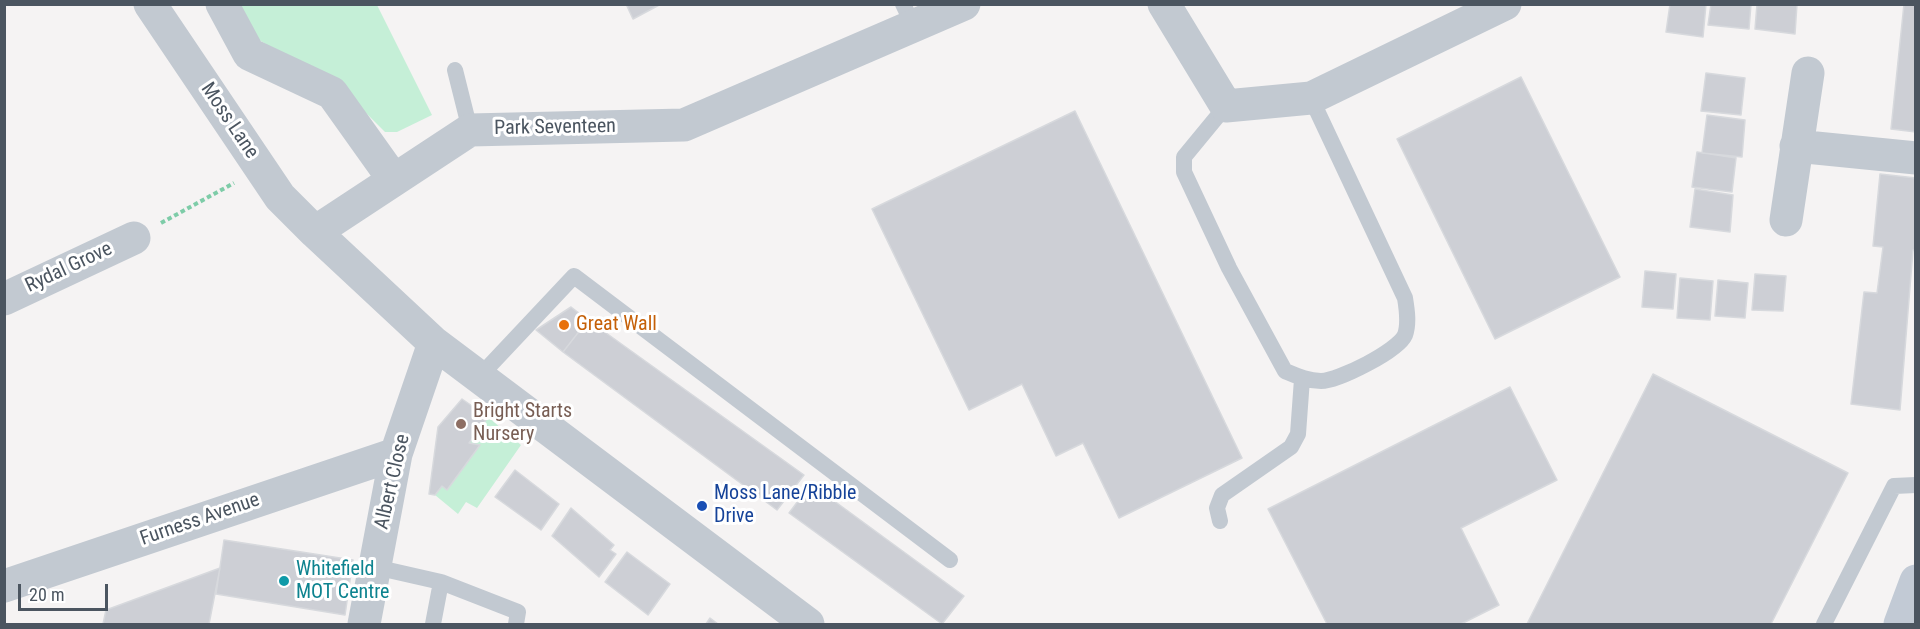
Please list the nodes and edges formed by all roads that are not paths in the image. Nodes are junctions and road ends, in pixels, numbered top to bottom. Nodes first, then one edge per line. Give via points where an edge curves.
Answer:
1 (150, 4) edge
2 (222, 4) edge
3 (964, 4) edge
4 (1164, 4) edge
5 (1505, 4) edge
6 (909, 16) edge
7 (455, 70) dead end
8 (1808, 74) dead end
9 (1311, 98) junction
10 (1226, 106) junction
11 (470, 130) junction
12 (1796, 146) junction
13 (1916, 158) edge
14 (394, 180) junction
15 (1786, 220) dead end
16 (315, 232) junction
17 (134, 238) road end
18 (4, 299) edge
19 (434, 343) junction
20 (479, 377) junction
21 (1302, 379) junction
22 (396, 454) junction
23 (1916, 484) edge
24 (1220, 521) dead end
25 (950, 560) dead end
26 (375, 567) junction
27 (1916, 581) edge
28 (441, 582) junction
29 (4, 586) edge
30 (364, 624) edge
31 (433, 624) edge
32 (516, 624) edge
33 (808, 624) edge
34 (1824, 624) edge
35 (1900, 624) edge

1 - 16 street, Moss Lane via 280,197
2 - 14 street via 249,54 332,93
3 - 6 street, Park Seventeen
4 - 10 street
5 - 9 street
6 - 11 street, Park Seventeen via 684,126
7 - 11 lane
8 - 12 street
9 - 10 street
9 - 21 lane via 1405,298 1407,321 1404,337 1392,350 1323,381
10 - 21 lane via 1184,157 1184,172 1228,268 1286,371
11 - 14 street, Park Seventeen
12 - 13 street
12 - 15 street
14 - 16 street, Park Seventeen
16 - 19 street
17 - 18 street, Rydal Grove
19 - 20 street
19 - 22 street, Albert Close
20 - 25 lane via 574,276
20 - 33 street
21 - 24 lane via 1298,434 1291,447 1222,495 1217,508
22 - 26 street, Albert Close
22 - 29 street, Furness Avenue
23 - 34 lane via 1894,486
26 - 28 lane
26 - 30 street, Albert Close
27 - 35 street
28 - 31 lane
28 - 32 lane via 518,612

